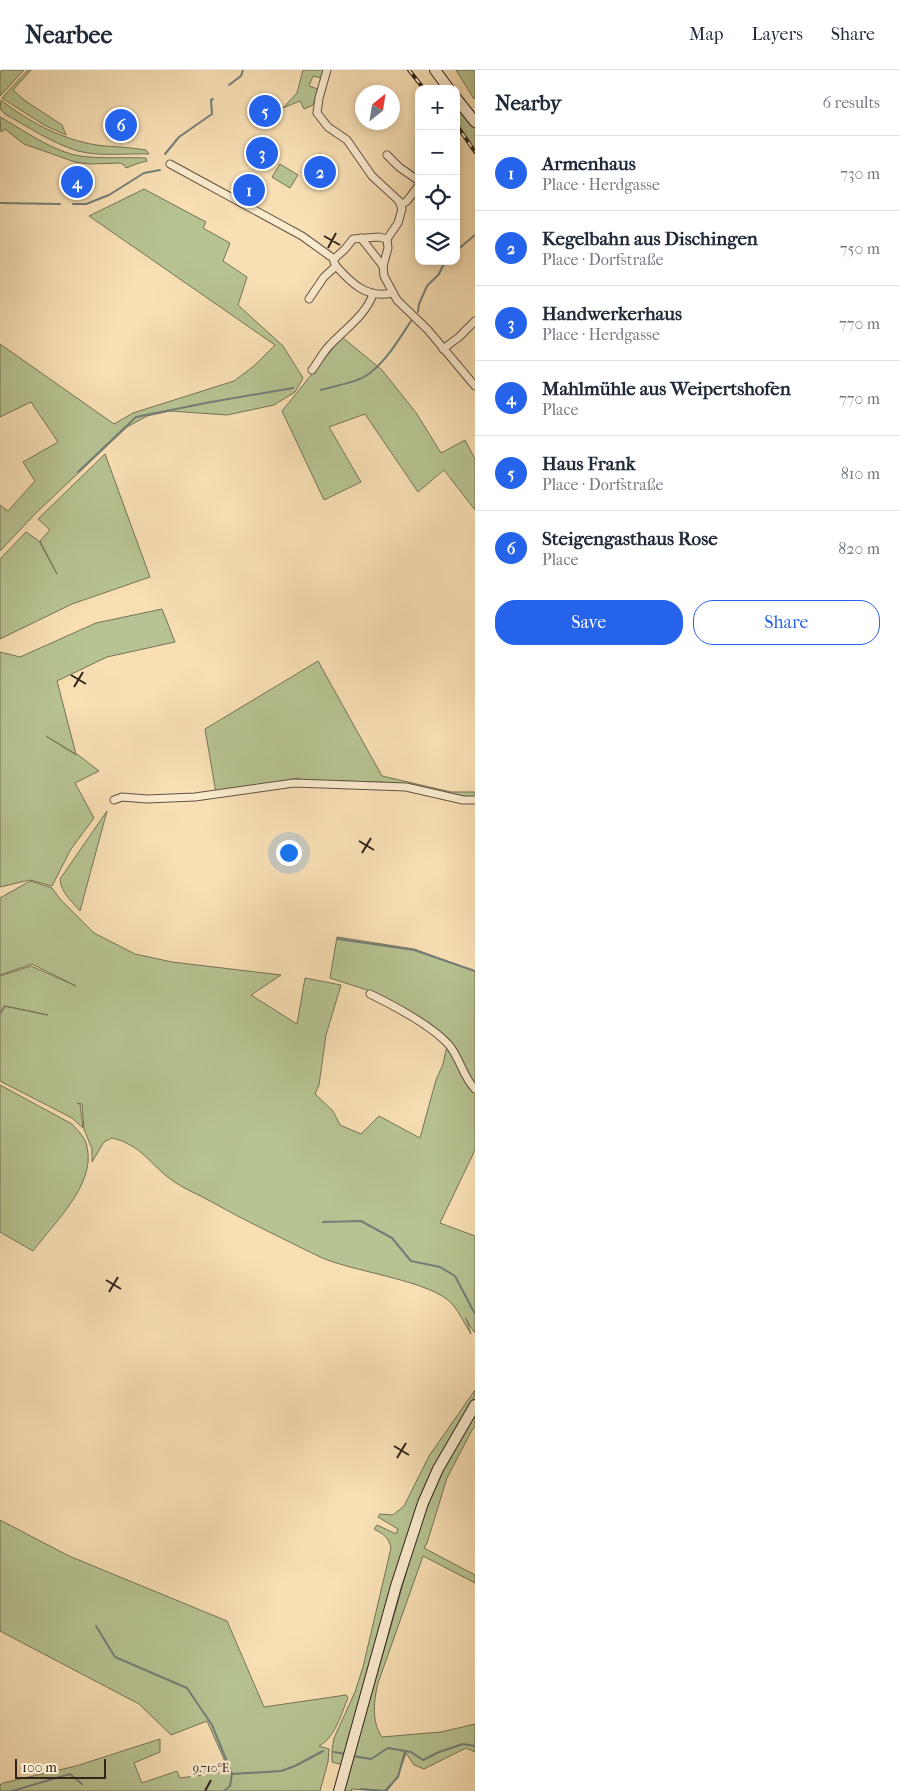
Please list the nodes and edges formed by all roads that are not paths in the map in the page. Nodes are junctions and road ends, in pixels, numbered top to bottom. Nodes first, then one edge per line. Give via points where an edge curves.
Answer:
1 (327, 70) edge
2 (435, 70) edge
3 (446, 85) edge
4 (460, 103) edge
5 (475, 122) edge
6 (387, 155) dead end
7 (170, 164) dead end
8 (415, 178) edge
9 (415, 190) edge
10 (401, 205) junction
11 (361, 238) junction
12 (387, 239) junction
13 (335, 263) junction
14 (383, 266) junction
15 (392, 293) junction
16 (373, 294) junction
17 (309, 299) dead end
18 (475, 321) edge
19 (443, 349) junction
20 (312, 370) dead end
21 (475, 386) edge
22 (114, 800) dead end
23 (475, 800) edge
24 (370, 994) dead end
25 (475, 1089) edge
26 (475, 1405) edge
27 (340, 1786) edge

1 - 10 street via 317,113 328,126 348,140 376,182
2 - 3 main road
4 - 5 main road
6 - 8 street
7 - 13 street via 302,236
9 - 10 street
10 - 12 street via 402,214
11 - 12 street
11 - 13 street via 352,240
11 - 14 street
12 - 14 street
13 - 16 street via 360,290
13 - 17 street
14 - 15 street
15 - 16 street
15 - 19 street
16 - 20 street via 371,301 330,345
18 - 19 street
19 - 21 street
22 - 23 street via 122,797 195,797 294,783 406,787
24 - 25 street via 406,1014 450,1046
26 - 27 main road via 438,1469 423,1503 396,1586

